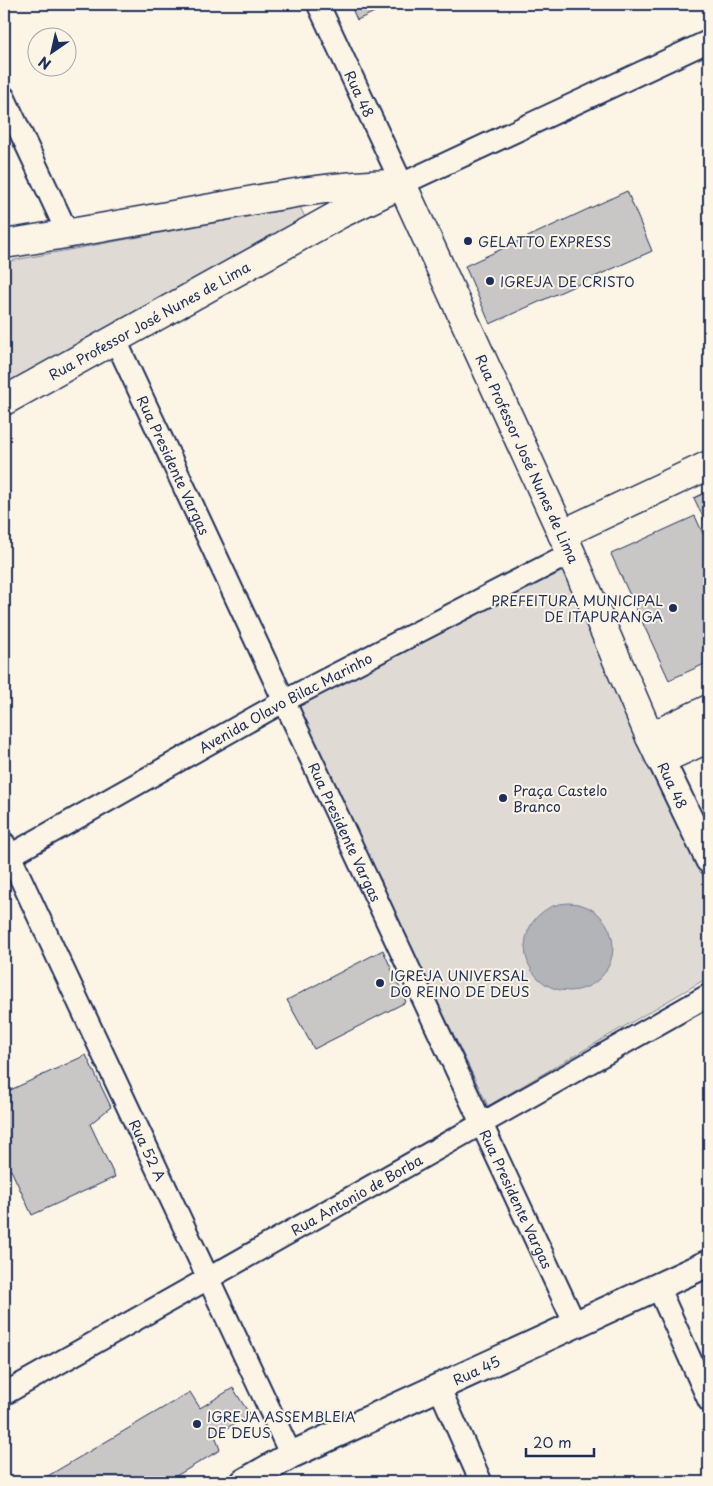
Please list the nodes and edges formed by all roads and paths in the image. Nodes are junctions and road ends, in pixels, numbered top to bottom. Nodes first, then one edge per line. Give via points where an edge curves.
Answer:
1 (318, 4) edge
2 (709, 41) edge
3 (4, 97) edge
4 (402, 184) junction
5 (68, 234) junction
6 (4, 244) edge
7 (115, 340) junction
8 (4, 401) edge
9 (709, 465) edge
10 (567, 543) junction
11 (284, 701) junction
12 (709, 710) edge
13 (709, 738) edge
14 (655, 748) junction
15 (6, 853) edge
16 (709, 860) edge
17 (709, 995) edge
18 (482, 1124) junction
19 (709, 1263) edge
20 (208, 1279) junction
21 (658, 1287) junction
22 (575, 1324) junction
23 (439, 1387) junction
24 (4, 1394) edge
25 (709, 1401) edge
26 (291, 1455) junction
27 (244, 1482) edge
28 (481, 1482) edge

1 - 4 street, Rua 48
2 - 4 street, Rua Professor José Nunes de Lima
3 - 5 street
4 - 5 main road via 359,184 317,189
4 - 7 main road, Rua Professor José Nunes de Lima via 340,214
4 - 10 main road, Rua Professor José Nunes de Lima
5 - 6 main road
7 - 8 main road, Rua Professor José Nunes de Lima
7 - 11 street, Rua Presidente Vargas
9 - 10 main road
10 - 11 street, Avenida Olavo Bilac Marinho
10 - 14 main road, Rua Professor José Nunes de Lima
11 - 15 street, Avenida Olavo Bilac Marinho
11 - 18 street, Rua Presidente Vargas
12 - 14 main road
13 - 14 main road
14 - 16 street, Rua 48
15 - 20 street, Rua 52 A
17 - 18 street, Rua Antonio de Borba
18 - 20 street, Rua Antonio de Borba
18 - 22 street, Rua Presidente Vargas
19 - 21 street, Rua 45
20 - 24 street, Rua Antonio de Borba
20 - 26 street, Rua 52 A
21 - 22 street, Rua 45
21 - 25 street
22 - 23 street, Rua 45
23 - 26 street, Rua 45
23 - 28 street
26 - 27 street, Rua 45

